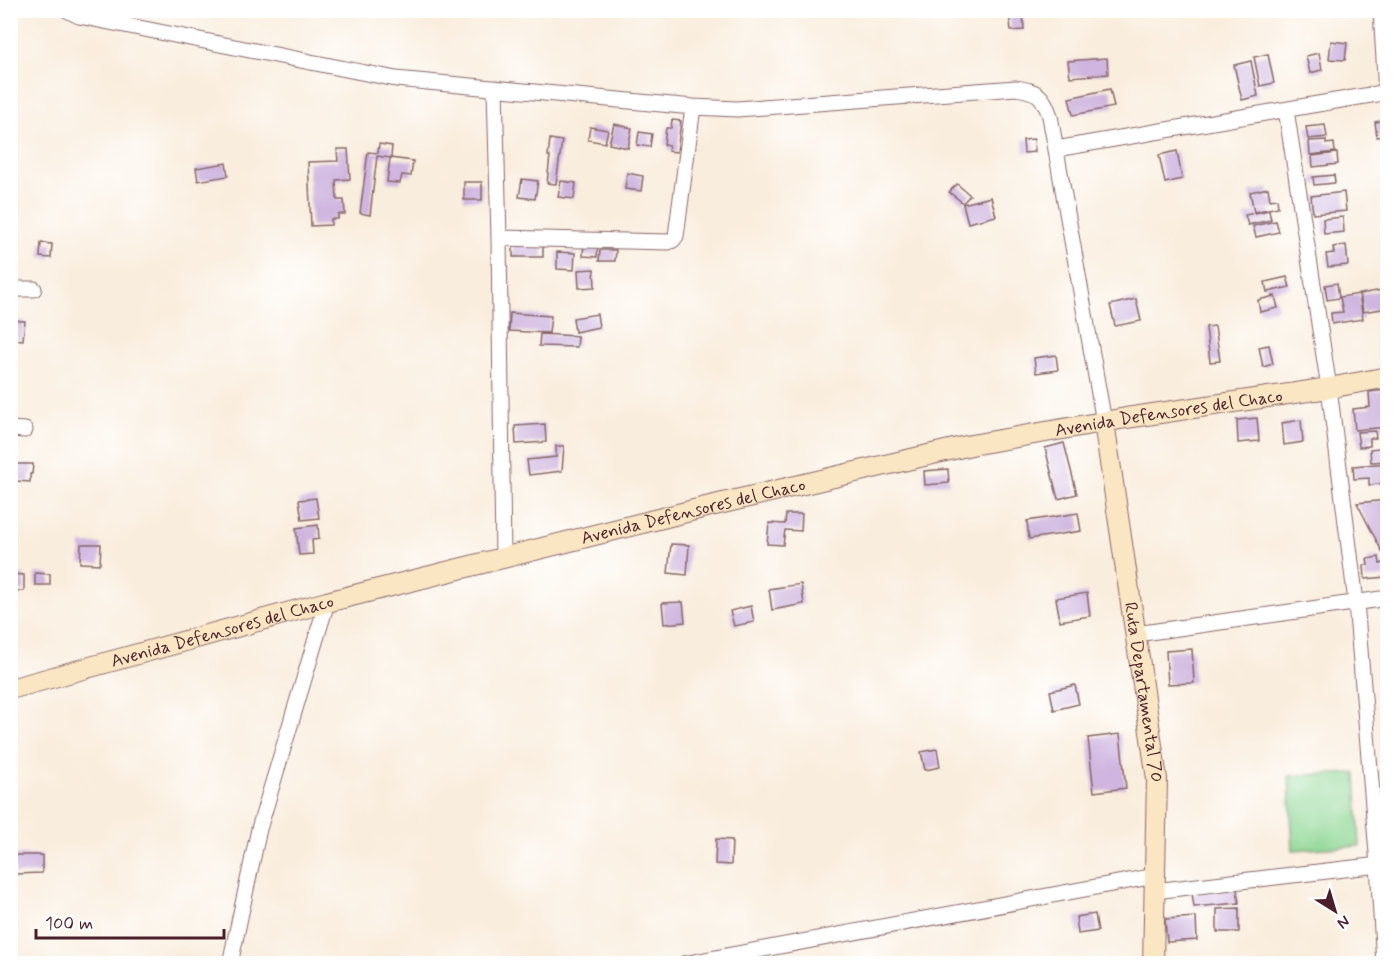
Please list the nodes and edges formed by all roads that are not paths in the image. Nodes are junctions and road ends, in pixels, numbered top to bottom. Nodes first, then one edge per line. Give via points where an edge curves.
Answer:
1 (67, 10) edge
2 (1381, 10) edge
3 (495, 88) junction
4 (1387, 92) edge
5 (693, 106) junction
6 (1286, 110) junction
7 (1056, 149) junction
8 (499, 238) junction
9 (10, 289) edge
10 (34, 289) dead end
11 (1388, 377) edge
12 (1329, 388) junction
13 (1104, 422) junction
14 (503, 558) junction
15 (1388, 598) edge
16 (327, 602) junction
17 (1356, 602) junction
18 (1136, 634) junction
19 (10, 689) edge
20 (1383, 865) edge
21 (1155, 884) junction
22 (230, 963) edge
23 (683, 963) edge
24 (1153, 963) edge
25 (1384, 963) edge

1 - 3 street via 79,16 396,79
2 - 4 street
3 - 5 street
3 - 8 street
4 - 6 street
5 - 7 street via 737,109 1016,88 1032,91 1044,100
5 - 8 street via 673,240
6 - 7 street
6 - 12 street
7 - 13 street
8 - 14 street
9 - 10 street
11 - 12 main road, Avenida Defensores del Chaco
12 - 13 main road, Avenida Defensores del Chaco
12 - 17 street
13 - 14 main road, Avenida Defensores del Chaco via 971,445
13 - 18 main road, Ruta Departamental 70
14 - 16 main road, Avenida Defensores del Chaco
15 - 17 street
16 - 19 main road, Avenida Defensores del Chaco
16 - 22 street via 259,829
17 - 18 street
17 - 20 street
18 - 21 main road, Ruta Departamental 70 via 1157,779
20 - 21 street
20 - 25 street
21 - 23 street
21 - 24 main road, Ruta Departamental 70

